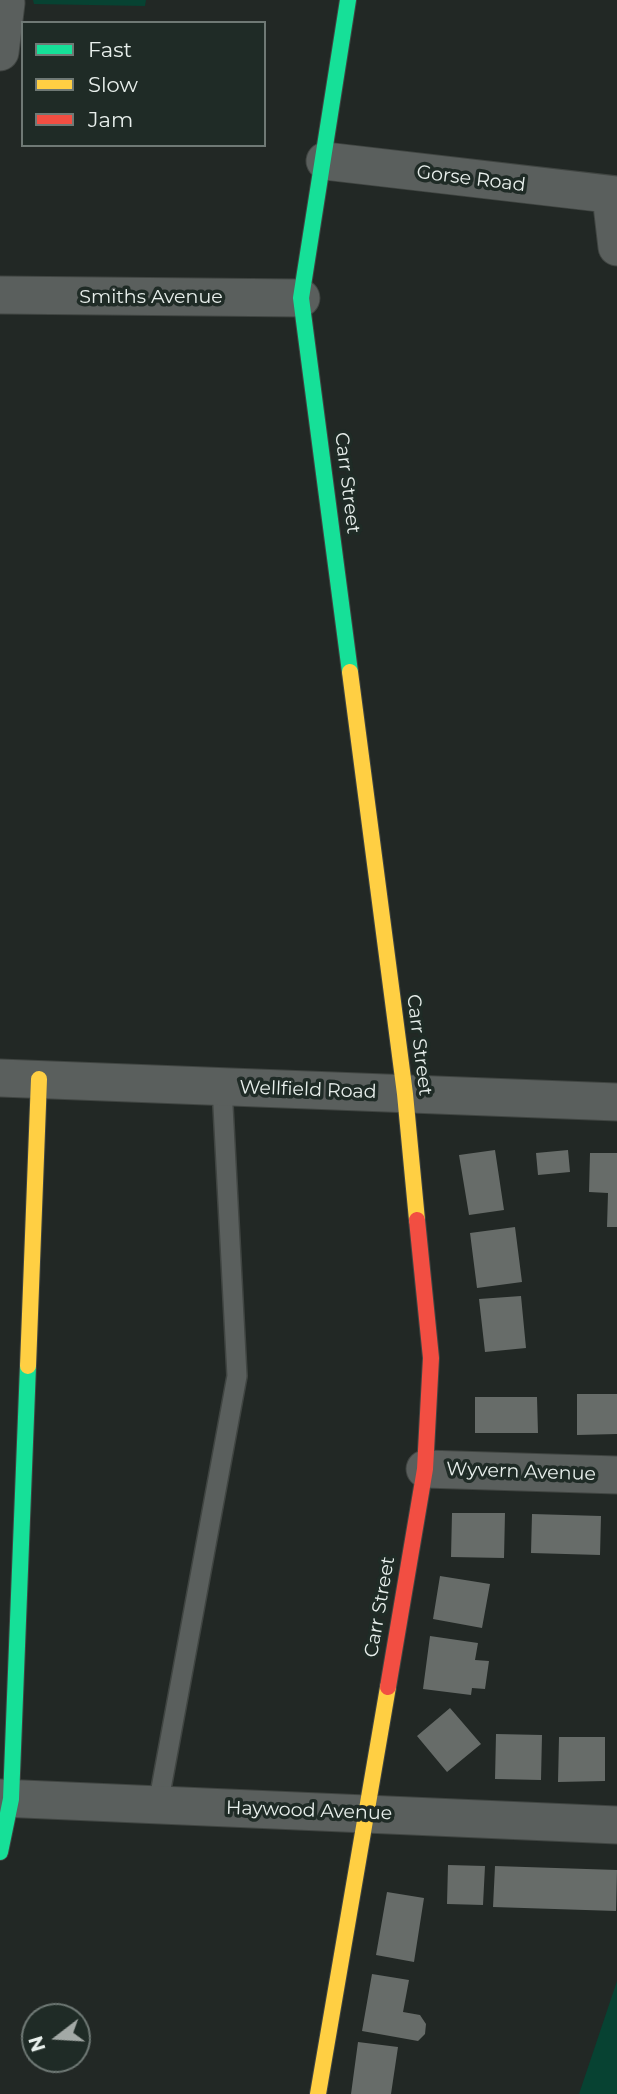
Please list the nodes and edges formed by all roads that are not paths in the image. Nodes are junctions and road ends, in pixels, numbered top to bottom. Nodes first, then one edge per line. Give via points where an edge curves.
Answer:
1 (348, 0) edge
2 (6, 3) dead end
3 (0, 52) edge
4 (325, 161) junction
5 (614, 195) edge
6 (617, 247) edge
7 (0, 295) edge
8 (302, 298) junction
9 (0, 1078) edge
10 (39, 1079) junction
11 (222, 1087) junction
12 (405, 1094) junction
13 (617, 1102) edge
14 (425, 1469) junction
15 (617, 1475) edge
16 (5, 1799) edge
17 (158, 1805) junction
18 (365, 1813) junction
19 (617, 1825) edge
20 (0, 1852) edge
21 (318, 2094) edge

1 - 4 street, Carr Street
2 - 3 street
4 - 5 street, Gorse Road
4 - 8 street, Carr Street
5 - 6 street
7 - 8 street, Smiths Avenue
8 - 12 street, Carr Street
9 - 10 street, Wellfield Road
10 - 11 street, Wellfield Road
10 - 16 street
11 - 12 street, Wellfield Road
11 - 17 lane via 237,1377
12 - 13 street, Wellfield Road
12 - 14 street, Carr Street via 431,1358
14 - 15 street, Wyvern Avenue
14 - 18 street, Carr Street
16 - 17 street, Haywood Avenue
16 - 20 street
17 - 18 street, Haywood Avenue
18 - 19 street, Haywood Avenue
18 - 21 street, Carr Street

